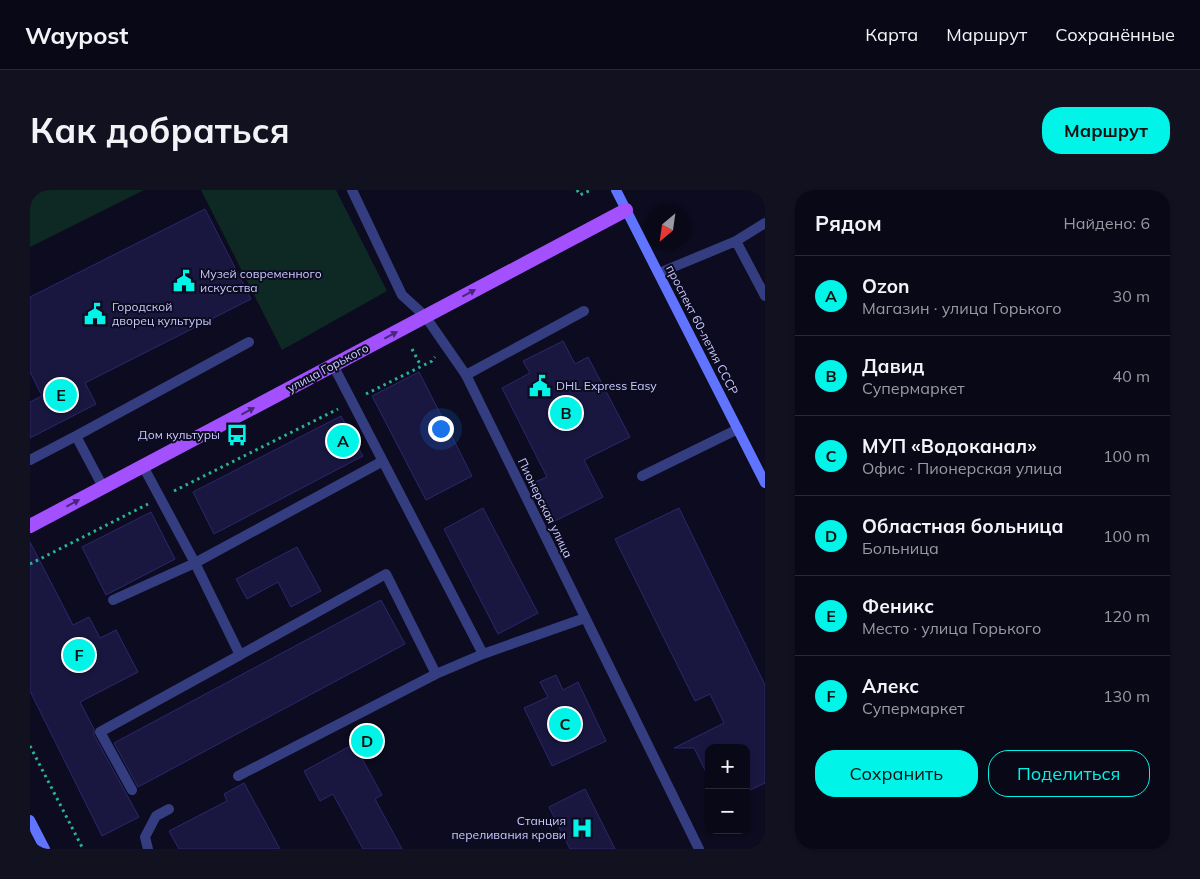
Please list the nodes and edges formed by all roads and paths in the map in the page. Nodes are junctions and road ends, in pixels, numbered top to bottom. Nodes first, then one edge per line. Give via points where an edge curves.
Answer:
1 (352, 190) edge
2 (577, 190) edge
3 (591, 190) edge
4 (616, 190) edge
5 (626, 210) junction
6 (765, 223) edge
7 (736, 241) junction
8 (659, 274) junction
9 (765, 296) edge
10 (584, 311) dead end
11 (425, 316) junction
12 (249, 342) dead end
13 (446, 346) junction
14 (412, 349) dead end
15 (333, 365) junction
16 (421, 366) junction
17 (466, 375) junction
18 (352, 402) junction
19 (738, 429) junction
20 (76, 436) junction
21 (30, 460) edge
22 (384, 461) junction
23 (143, 466) junction
24 (642, 476) dead end
25 (765, 483) edge
26 (103, 487) junction
27 (160, 498) junction
28 (30, 526) edge
29 (195, 563) junction
30 (30, 564) edge
31 (113, 600) dead end
32 (585, 618) junction
33 (484, 654) junction
34 (240, 656) junction
35 (436, 674) junction
36 (30, 746) edge
37 (238, 776) dead end
38 (132, 790) dead end
39 (168, 809) dead end
40 (30, 820) edge
41 (45, 849) edge
42 (83, 849) edge
43 (148, 849) edge
44 (699, 849) edge

1 - 11 street, Пионерская улица via 402,295
2 - 3 path via 580,196
4 - 5 main road, проспект 60-летия СССР
5 - 8 main road, проспект 60-летия СССР
11 -> 5 main road, улица Горького
6 - 7 street
7 - 8 street
7 - 9 street
8 - 19 main road, проспект 60-летия СССР
10 - 17 street
11 - 13 street, Пионерская улица
15 -> 11 main road, улица Горького
12 - 20 street
13 - 16 path via 432,361
13 - 17 street, Пионерская улица
14 - 16 path
15 - 18 street
23 -> 15 main road, улица Горького
16 - 18 path
17 - 32 street, Пионерская улица
18 - 22 street
18 - 27 path
19 - 24 street
19 - 25 main road, проспект 60-летия СССР
20 - 21 street
20 - 26 street
22 - 29 street
22 - 33 street
23 - 26 main road, улица Горького
23 - 27 street
28 -> 26 main road, улица Горького
27 - 29 street
27 - 30 path
29 - 31 street
29 - 34 street
32 - 33 street
32 - 44 street, Пионерская улица
33 - 35 street
34 - 35 street via 386,574
34 - 38 street via 100,732
35 - 37 street
36 - 42 path
39 - 43 street via 156,816 145,837
40 - 41 main road

